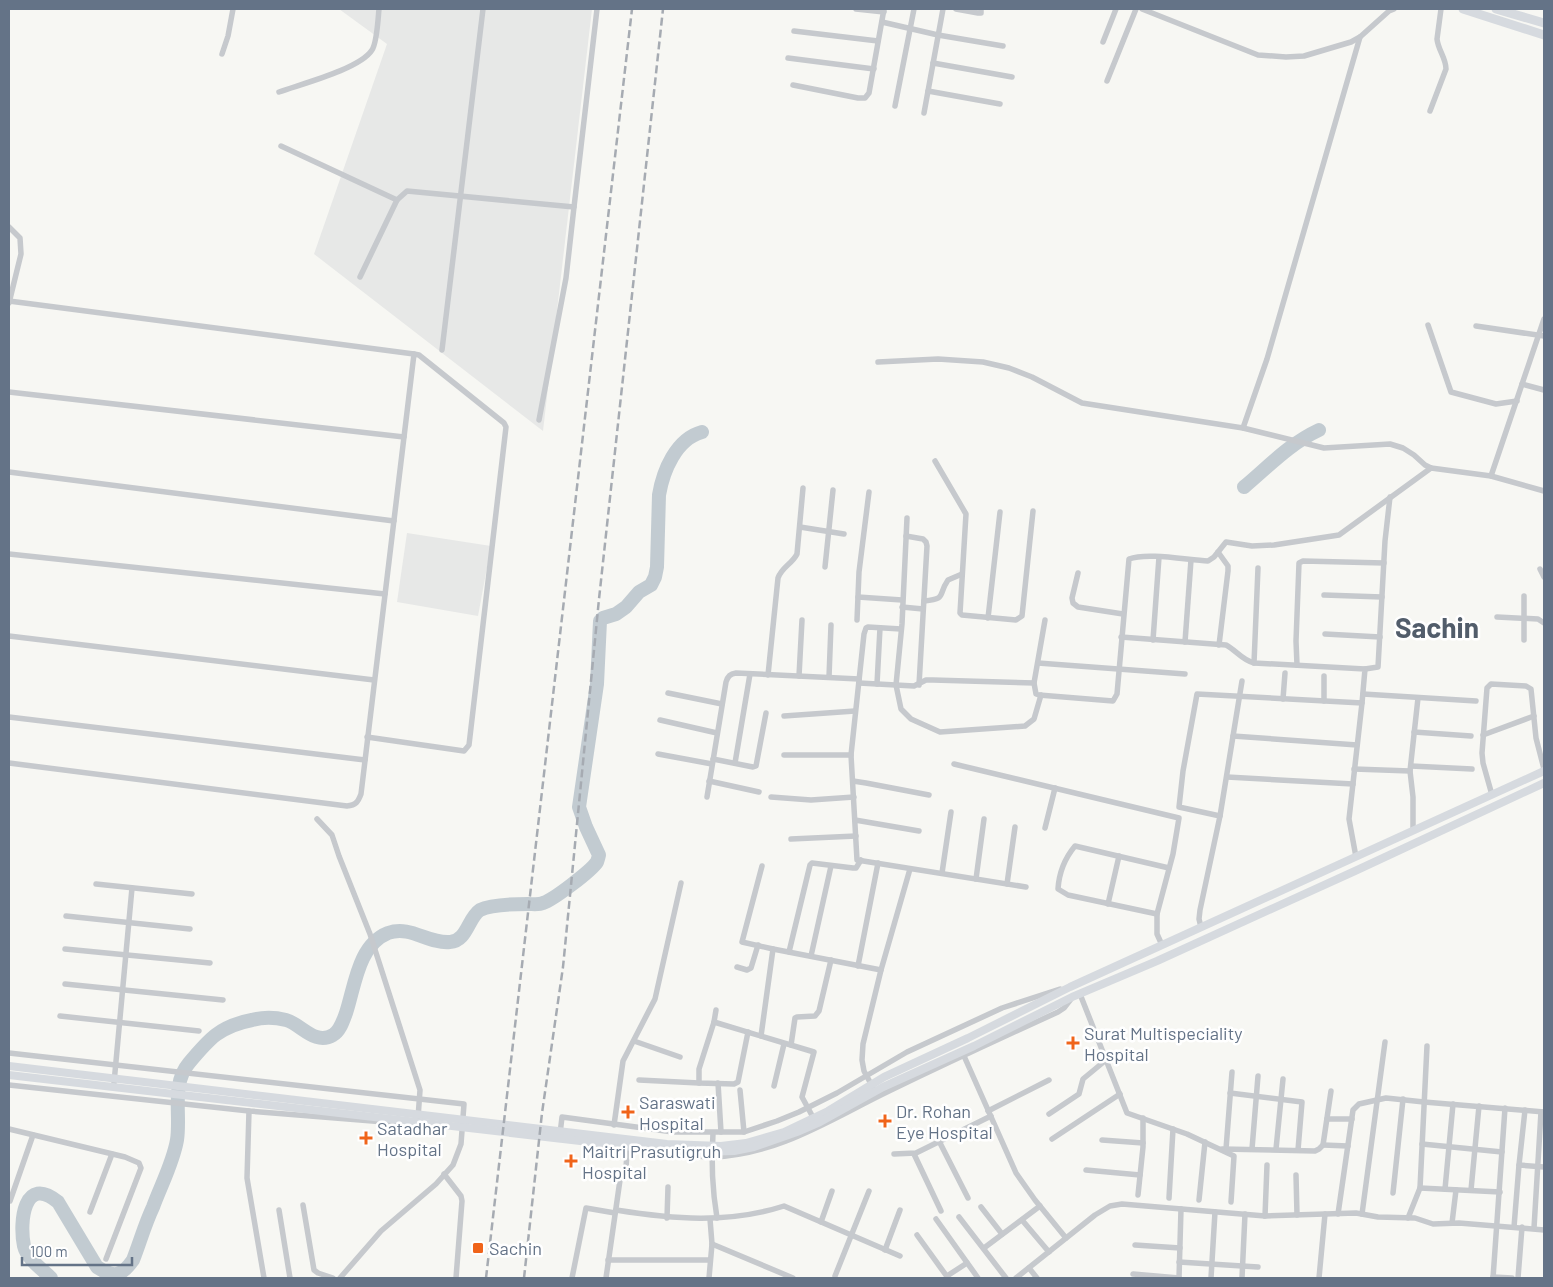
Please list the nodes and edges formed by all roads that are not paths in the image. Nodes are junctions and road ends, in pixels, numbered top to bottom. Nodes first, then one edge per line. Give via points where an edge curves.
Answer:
1 (233, 9) edge
2 (379, 9) edge
3 (483, 9) edge
4 (597, 9) edge
5 (856, 9) edge
6 (914, 9) edge
7 (943, 9) edge
8 (956, 9) edge
9 (981, 9) edge
10 (1116, 9) edge
11 (1136, 9) edge
12 (1142, 9) edge
13 (1394, 9) edge
14 (1441, 9) edge
15 (1463, 9) edge
16 (1496, 9) edge
17 (884, 10) edge
18 (882, 22) junction
19 (1544, 23) edge
20 (911, 29) junction
21 (794, 31) dead end
22 (938, 35) junction
23 (1544, 35) edge
24 (1360, 37) junction
25 (878, 42) junction
26 (1103, 42) dead end
27 (1002, 46) dead end
28 (222, 54) dead end
29 (788, 58) dead end
30 (933, 63) junction
31 (874, 69) junction
32 (1012, 77) dead end
33 (1107, 81) dead end
34 (793, 85) dead end
35 (279, 92) dead end
36 (928, 92) junction
37 (1000, 104) dead end
38 (895, 106) dead end
39 (1430, 111) dead end
40 (924, 113) dead end
41 (281, 146) dead end
42 (461, 196) junction
43 (397, 200) junction
44 (574, 207) junction
45 (9, 227) edge
46 (360, 277) dead end
47 (9, 302) edge
48 (1544, 319) edge
49 (1428, 326) dead end
50 (1476, 326) dead end
51 (1542, 335) edge
52 (442, 350) dead end
53 (414, 354) junction
54 (878, 362) dead end
55 (1522, 384) junction
56 (1544, 390) edge
57 (9, 392) edge
58 (1517, 401) junction
59 (539, 420) dead end
60 (1243, 428) junction
61 (404, 437) junction
62 (935, 462) dead end
63 (1431, 468) junction
64 (9, 472) edge
65 (1491, 476) junction
66 (803, 488) dead end
67 (833, 490) dead end
68 (1544, 491) edge
69 (869, 492) dead end
70 (1390, 496) junction
71 (1033, 511) dead end
72 (1000, 512) dead end
73 (907, 518) dead end
74 (394, 521) junction
75 (800, 527) junction
76 (829, 531) junction
77 (844, 534) dead end
78 (906, 536) junction
79 (1218, 552) junction
80 (9, 554) edge
81 (1159, 557) junction
82 (1191, 560) junction
83 (1384, 563) junction
84 (824, 567) dead end
85 (1258, 568) dead end
86 (1540, 568) dead end
87 (1078, 573) dead end
88 (962, 574) junction
89 (1544, 577) edge
90 (385, 594) junction
91 (1324, 595) dead end
92 (1524, 596) dead end
93 (858, 597) junction
94 (1382, 597) junction
95 (902, 600) junction
96 (924, 601) junction
97 (902, 607) junction
98 (923, 609) junction
99 (1124, 614) junction
100 (1496, 617) dead end
101 (988, 618) junction
102 (1524, 618) junction
103 (802, 620) dead end
104 (858, 620) dead end
105 (1045, 620) dead end
106 (1544, 623) edge
107 (831, 624) dead end
108 (880, 628) junction
109 (901, 629) junction
110 (1325, 634) dead end
111 (9, 636) edge
112 (1121, 637) junction
113 (1380, 637) junction
114 (1152, 640) junction
115 (1524, 640) dead end
116 (1185, 642) junction
117 (1219, 645) junction
118 (1038, 663) junction
119 (1254, 663) junction
120 (1297, 665) junction
121 (1365, 669) junction
122 (1119, 670) junction
123 (1284, 673) dead end
124 (750, 674) junction
125 (768, 674) junction
126 (1185, 674) dead end
127 (799, 676) junction
128 (1324, 676) dead end
129 (828, 677) junction
130 (374, 680) junction
131 (859, 681) junction
132 (1242, 681) dead end
133 (1034, 683) junction
134 (877, 684) junction
135 (919, 684) junction
136 (896, 685) junction
137 (668, 693) dead end
138 (1363, 694) junction
139 (1041, 696) junction
140 (1239, 696) junction
141 (1418, 698) junction
142 (1283, 699) junction
143 (1324, 701) junction
144 (1476, 701) dead end
145 (1362, 703) junction
146 (722, 704) junction
147 (855, 711) junction
148 (766, 713) dead end
149 (784, 716) dead end
150 (1534, 716) junction
151 (9, 717) edge
152 (660, 720) dead end
153 (1414, 732) junction
154 (717, 733) junction
155 (1483, 735) junction
156 (1233, 736) junction
157 (1472, 736) dead end
158 (368, 737) junction
159 (1357, 745) junction
160 (658, 754) dead end
161 (784, 755) dead end
162 (851, 755) junction
163 (365, 760) junction
164 (713, 761) junction
165 (9, 763) edge
166 (735, 763) junction
167 (954, 764) dead end
168 (1411, 768) junction
169 (1354, 769) junction
170 (1472, 769) dead end
171 (1544, 770) edge
172 (1227, 777) junction
173 (709, 781) junction
174 (853, 781) junction
175 (1544, 782) edge
176 (1353, 784) junction
177 (1055, 788) junction
178 (759, 792) dead end
179 (929, 795) dead end
180 (1492, 795) junction
181 (706, 797) dead end
182 (771, 797) dead end
183 (854, 797) junction
184 (1181, 808) junction
185 (951, 812) dead end
186 (1220, 816) junction
187 (1179, 818) junction
188 (317, 819) dead end
189 (984, 819) dead end
190 (855, 820) junction
191 (1015, 827) dead end
192 (1045, 828) dead end
193 (919, 831) dead end
194 (1413, 831) junction
195 (856, 836) junction
196 (790, 839) dead end
197 (1118, 856) junction
198 (1355, 857) junction
199 (861, 860) junction
200 (878, 863) junction
201 (762, 866) dead end
202 (831, 866) junction
203 (1169, 868) junction
204 (910, 869) junction
205 (1359, 869) junction
206 (942, 873) junction
207 (976, 879) junction
208 (681, 883) dead end
209 (96, 884) dead end
210 (1007, 884) junction
211 (1026, 887) dead end
212 (132, 888) junction
213 (1287, 888) junction
214 (192, 894) dead end
215 (1292, 899) junction
216 (1108, 904) junction
217 (1157, 914) junction
218 (66, 916) dead end
219 (129, 922) junction
220 (1201, 927) junction
221 (190, 929) dead end
222 (1188, 933) junction
223 (758, 945) junction
224 (1162, 945) junction
225 (1192, 945) junction
226 (65, 949) dead end
227 (773, 949) junction
228 (789, 952) junction
229 (126, 956) junction
230 (811, 956) junction
231 (832, 960) junction
232 (210, 963) dead end
233 (858, 966) junction
234 (737, 967) dead end
235 (880, 970) junction
236 (65, 984) dead end
237 (1072, 986) junction
238 (123, 990) junction
239 (1077, 995) junction
240 (223, 1000) dead end
241 (1032, 1006) junction
242 (716, 1010) dead end
243 (1036, 1015) junction
244 (60, 1016) dead end
245 (714, 1022) junction
246 (120, 1023) junction
247 (199, 1031) dead end
248 (748, 1032) junction
249 (761, 1036) junction
250 (634, 1041) junction
251 (1385, 1042) dead end
252 (784, 1044) junction
253 (791, 1045) junction
254 (1427, 1046) dead end
255 (9, 1053) edge
256 (964, 1056) junction
257 (680, 1057) dead end
258 (1106, 1060) junction
259 (116, 1065) junction
260 (9, 1066) edge
261 (1232, 1072) dead end
262 (9, 1075) edge
263 (865, 1075) junction
264 (1258, 1076) dead end
265 (639, 1080) dead end
266 (1049, 1080) dead end
267 (1283, 1080) dead end
268 (699, 1083) junction
269 (718, 1083) junction
270 (9, 1085) edge
271 (774, 1086) dead end
272 (740, 1090) dead end
273 (1331, 1091) dead end
274 (1230, 1093) junction
275 (1120, 1094) junction
276 (113, 1096) junction
277 (878, 1096) junction
278 (1257, 1096) junction
279 (1280, 1098) junction
280 (420, 1099) junction
281 (1403, 1099) junction
282 (1378, 1100) junction
283 (1424, 1102) junction
284 (1453, 1104) junction
285 (1479, 1106) junction
286 (808, 1107) junction
287 (1505, 1108) junction
288 (1525, 1110) junction
289 (249, 1111) junction
290 (1543, 1112) edge
291 (990, 1113) junction
292 (1049, 1114) dead end
293 (1143, 1118) junction
294 (1328, 1119) junction
295 (1352, 1119) junction
296 (417, 1125) junction
297 (614, 1125) junction
298 (818, 1127) junction
299 (9, 1129) edge
300 (1174, 1129) junction
301 (1542, 1129) edge
302 (462, 1130) junction
303 (721, 1132) junction
304 (744, 1132) junction
305 (713, 1133) junction
306 (33, 1135) junction
307 (1052, 1139) dead end
308 (1102, 1140) dead end
309 (939, 1142) junction
310 (1205, 1142) junction
311 (1142, 1143) junction
312 (1422, 1144) junction
313 (1323, 1145) junction
314 (1348, 1146) junction
315 (1449, 1146) junction
316 (1223, 1149) junction
317 (1475, 1149) junction
318 (1542, 1149) edge
319 (628, 1150) junction
320 (1252, 1150) junction
321 (1276, 1150) junction
322 (1298, 1150) junction
323 (1502, 1152) junction
324 (112, 1154) junction
325 (894, 1154) dead end
326 (914, 1154) junction
327 (711, 1157) junction
328 (1267, 1165) dead end
329 (1518, 1165) junction
330 (1541, 1167) edge
331 (1086, 1170) dead end
332 (444, 1174) junction
333 (1140, 1175) junction
334 (1296, 1175) dead end
335 (668, 1187) dead end
336 (1420, 1188) junction
337 (1445, 1189) junction
338 (1456, 1190) junction
339 (1471, 1190) junction
340 (832, 1191) dead end
341 (869, 1191) dead end
342 (1500, 1192) junction
343 (1393, 1193) dead end
344 (1138, 1195) dead end
345 (968, 1198) dead end
346 (1169, 1198) dead end
347 (1199, 1200) dead end
348 (10, 1201) edge
349 (1231, 1202) dead end
350 (303, 1205) dead end
351 (1040, 1206) junction
352 (981, 1207) dead end
353 (1181, 1209) junction
354 (279, 1210) dead end
355 (900, 1210) dead end
356 (941, 1211) dead end
357 (90, 1212) dead end
358 (616, 1212) junction
359 (1215, 1212) junction
360 (1245, 1214) junction
361 (1325, 1214) junction
362 (1338, 1214) junction
363 (1362, 1214) junction
364 (1297, 1215) junction
365 (1265, 1216) junction
366 (959, 1217) dead end
367 (667, 1218) junction
368 (717, 1218) junction
369 (1408, 1218) junction
370 (710, 1219) junction
371 (936, 1219) dead end
372 (1022, 1220) junction
373 (820, 1222) junction
374 (1452, 1223) junction
375 (1497, 1226) junction
376 (1514, 1227) junction
377 (1522, 1228) junction
378 (1534, 1228) junction
379 (1544, 1230) edge
380 (1002, 1234) junction
381 (917, 1235) dead end
382 (852, 1236) junction
383 (1066, 1238) junction
384 (712, 1244) junction
385 (1135, 1245) dead end
386 (984, 1248) junction
387 (1180, 1248) junction
388 (885, 1250) junction
389 (1049, 1252) junction
390 (900, 1256) dead end
391 (106, 1259) dead end
392 (608, 1260) junction
393 (710, 1260) junction
394 (967, 1262) junction
395 (1179, 1262) junction
396 (1212, 1264) junction
397 (1242, 1266) junction
398 (1258, 1267) dead end
399 (1029, 1268) junction
400 (1133, 1274) dead end
401 (835, 1276) dead end
402 (947, 1277) edge
403 (264, 1278) edge
404 (290, 1278) edge
405 (334, 1278) edge
406 (340, 1278) edge
407 (456, 1278) edge
408 (572, 1278) edge
409 (606, 1278) edge
410 (709, 1278) edge
411 (793, 1278) edge
412 (978, 1278) edge
413 (1006, 1278) edge
414 (1016, 1278) edge
415 (1037, 1278) edge
416 (1179, 1278) edge
417 (1211, 1278) edge
418 (1242, 1278) edge
419 (1319, 1278) edge
420 (1493, 1278) edge
421 (1512, 1278) edge
422 (1518, 1278) edge

1 - 28 street
2 - 35 street via 374,48 365,59
3 - 42 street
4 - 44 street
5 - 17 street
6 - 20 street
7 - 22 street
8 - 9 street via 978,14
10 - 26 street
11 - 33 street
12 - 24 street via 1270,57 1304,56
13 - 24 street
14 - 39 street via 1436,39 1446,69
15 - 23 main road
16 - 19 main road
17 - 18 street
18 - 20 street
18 - 25 street
20 - 22 street
20 - 38 street
21 - 25 street
22 - 27 street
22 - 30 street
24 - 60 street via 1264,367
25 - 31 street
29 - 31 street
30 - 32 street
30 - 36 street
31 - 34 street via 865,98
36 - 37 street
36 - 40 street
41 - 43 street
42 - 43 street via 407,190
42 - 44 street
42 - 52 street
43 - 46 street
44 - 59 street via 566,278
45 - 47 street via 20,238 21,254
47 - 53 street
48 - 51 street
49 - 58 street via 1451,392 1496,404
50 - 51 street
51 - 55 street
53 - 61 street
53 - 158 street via 506,427 469,745 464,751
54 - 60 street via 938,359 983,362 1032,377 1082,403
55 - 56 street
55 - 58 street
57 - 61 street
58 - 65 street
60 - 63 street via 1324,448 1390,444 1414,455
61 - 74 street
62 - 88 street via 966,514
63 - 65 street
63 - 70 street
64 - 74 street
65 - 68 street
66 - 75 street
67 - 76 street
69 - 93 street
70 - 79 street via 1339,535 1274,546 1226,542
70 - 83 street
71 - 101 street via 1022,616 1016,620
72 - 101 street
73 - 78 street
74 - 90 street
75 - 76 street
75 - 125 street via 795,558 784,567 778,578
76 - 77 street
76 - 84 street
78 - 95 street
78 - 96 street via 926,542
79 - 82 street via 1208,561
79 - 117 street via 1228,566
80 - 90 street
81 - 82 street
81 - 99 street via 1129,559
81 - 114 street
82 - 116 street
83 - 94 street
83 - 120 street via 1299,563
85 - 119 street
86 - 89 street
87 - 99 street via 1073,603 1078,607
88 - 96 street via 948,580 938,599
88 - 101 street via 960,613 966,617
90 - 130 street
91 - 94 street
92 - 102 street
93 - 95 street
93 - 104 street
94 - 113 street
95 - 97 street
96 - 98 street
97 - 98 street
97 - 109 street
98 - 135 street
99 - 112 street
100 - 102 street
102 - 106 street
102 - 115 street
103 - 127 street
105 - 118 street
107 - 129 street
108 - 109 street
108 - 131 street via 864,630
108 - 134 street
109 - 136 street
110 - 113 street
111 - 130 street
112 - 114 street
112 - 122 street
113 - 121 street via 1378,667
114 - 116 street
116 - 117 street
117 - 119 street
118 - 122 street
118 - 133 street
119 - 120 street
120 - 121 street
121 - 138 street
122 - 126 street
122 - 139 street via 1117,694 1113,701
123 - 142 street
124 - 125 street
124 - 146 street via 736,673 727,677
124 - 166 street
125 - 127 street
127 - 129 street
128 - 143 street
129 - 131 street
130 - 158 street
131 - 134 street
131 - 147 street
132 - 140 street
133 - 135 street via 926,680
133 - 139 street via 1036,694
134 - 136 street
135 - 136 street
136 - 139 street via 905,714 940,732 1025,726 1034,719
137 - 146 street
138 - 141 street
138 - 145 street
140 - 142 street
140 - 156 street
140 - 184 street via 1197,694 1183,771
141 - 144 street
141 - 153 street
142 - 143 street
143 - 145 street
145 - 159 street
146 - 154 street
147 - 149 street
147 - 162 street
148 - 166 street via 756,766
150 - 155 street
150 - 155 street via 1532,689 1491,684 1487,688
150 - 171 street
151 - 163 street
152 - 154 street
153 - 157 street
153 - 168 street
154 - 164 street
155 - 180 street via 1483,763
156 - 159 street
156 - 172 street
158 - 163 street
159 - 169 street
160 - 164 street
161 - 162 street
162 - 174 street
163 - 165 street via 359,798 354,806
164 - 166 street
164 - 173 street
167 - 177 street
168 - 169 street
168 - 170 street
168 - 194 street
169 - 176 street
171 - 180 main road
172 - 176 street
172 - 186 street
173 - 178 street
173 - 181 street
174 - 179 street
174 - 183 street
175 - 205 main road
176 - 198 street via 1349,819
177 - 187 street
177 - 192 street
180 - 194 main road
182 - 183 street via 811,800
183 - 190 street
184 - 186 street
184 - 187 street
185 - 206 street
186 - 220 street via 1200,910
187 - 203 street
188 - 280 street via 332,835 370,934 420,1090
189 - 207 street
190 - 193 street
190 - 195 street
191 - 210 street
194 - 198 main road
195 - 196 street
195 - 199 street via 857,860
197 - 203 street
197 - 216 street
197 - 216 street via 1075,846 1059,876 1058,889 1068,895
198 - 205 main road
198 - 213 main road
199 - 200 street
199 - 202 street via 856,868
200 - 204 street
200 - 233 street
201 - 223 street via 742,942
202 - 228 street via 810,865
202 - 230 street
203 - 217 street
204 - 206 street
204 - 235 street
205 - 215 main road
206 - 207 street
207 - 210 street
208 - 250 street via 655,999
209 - 212 street
210 - 211 street
212 - 214 street
212 - 219 street
213 - 215 main road
213 - 220 main road
215 - 225 main road
216 - 217 street
217 - 224 street via 1156,934
218 - 219 street
219 - 221 street
219 - 229 street
220 - 222 main road
222 - 224 main road
222 - 225 main road
223 - 227 street
223 - 234 street via 751,968
224 - 237 main road
225 - 239 main road
226 - 229 street
227 - 228 street
227 - 249 street
228 - 230 street
229 - 232 street
229 - 238 street
230 - 231 street
231 - 233 street
231 - 253 street via 820,1011 815,1016 795,1018
233 - 235 street
235 - 263 street via 863,1044
236 - 238 street
237 - 239 main road
237 - 241 main road
237 - 263 street via 1002,1008 906,1052
238 - 240 street
238 - 246 street
239 - 243 main road
239 - 256 street via 1058,1012
239 - 258 street
241 - 243 main road
241 - 260 main road via 884,1077 803,1124 746,1143 721,1146 667,1144
242 - 245 street
243 - 262 main road via 883,1087 820,1122 754,1148 734,1151 650,1149
244 - 246 street
245 - 248 street
245 - 268 street
246 - 247 street
246 - 259 street
248 - 249 street
248 - 269 street via 738,1082
249 - 252 street
250 - 257 street
250 - 297 street via 621,1067
251 - 282 street
252 - 253 street
252 - 271 street
253 - 286 street via 814,1052 802,1097
254 - 283 street
255 - 259 street
256 - 277 street
256 - 291 street
258 - 275 street
258 - 292 street via 1083,1079 1080,1094
259 - 276 street
259 - 280 street
261 - 274 street
263 - 277 street
263 - 286 street
264 - 278 street
265 - 268 street
266 - 291 street
267 - 279 street
268 - 269 street
269 - 303 street
270 - 276 street
272 - 304 street
273 - 294 street
274 - 278 street
274 - 316 street
275 - 293 street via 1127,1113
275 - 307 street
276 - 289 street
277 - 298 street
278 - 279 street
278 - 320 street
279 - 321 street
279 - 322 street via 1299,1101 1303,1105
280 - 296 street
280 - 302 street via 464,1104
281 - 282 street
281 - 283 street
281 - 343 street
282 - 295 street via 1355,1106
282 - 363 street
283 - 284 street
283 - 312 street
284 - 285 street
284 - 315 street
285 - 287 street
285 - 317 street
286 - 298 street
286 - 304 street via 777,1122
287 - 288 street
287 - 323 street
288 - 290 street
288 - 329 street
289 - 296 street
289 - 403 street via 247,1178
290 - 301 street
291 - 309 street
291 - 351 street via 1016,1173
293 - 300 street
293 - 311 street
294 - 295 street
294 - 313 street
295 - 314 street
296 - 302 street
297 - 305 street
297 - 319 street via 562,1118 560,1140
298 - 327 street via 781,1144 752,1152
299 - 306 street
300 - 310 street
300 - 346 street
301 - 318 street
302 - 332 street via 461,1144 453,1165
303 - 304 street
303 - 305 street
305 - 327 street
306 - 324 street
306 - 348 street
308 - 311 street
309 - 326 street
309 - 345 street
310 - 316 street
310 - 347 street
311 - 333 street
312 - 315 street
312 - 336 street
313 - 314 street
313 - 322 street via 1315,1151
314 - 362 street
315 - 317 street
315 - 337 street
316 - 320 street
316 - 349 street via 1234,1156
317 - 323 street
317 - 339 street
318 - 330 street
319 - 327 street
319 - 358 street via 627,1171 620,1180
320 - 321 street
321 - 322 street
323 - 342 street
324 - 357 street
324 - 391 street via 139,1163 141,1168
325 - 326 street
326 - 356 street
327 - 368 street
328 - 365 street
329 - 330 street
329 - 376 street
330 - 378 street
331 - 333 street
332 - 406 street via 381,1231
332 - 407 street via 462,1198
333 - 344 street
334 - 364 street
335 - 367 street
336 - 337 street
336 - 369 street
337 - 338 street
338 - 339 street
338 - 374 street
339 - 342 street
340 - 373 street
341 - 382 street
342 - 375 street
350 - 405 street via 314,1270
351 - 372 street
351 - 383 street
352 - 380 street
353 - 359 street
353 - 383 street via 1122,1204 1110,1206
353 - 387 street
354 - 404 street
355 - 388 street
358 - 367 street
358 - 392 street
358 - 408 street via 586,1208
359 - 360 street
359 - 396 street
360 - 365 street
360 - 397 street
361 - 362 street
361 - 364 street
361 - 419 street
362 - 363 street
363 - 369 street
364 - 365 street
366 - 386 street
367 - 370 street
368 - 370 street
368 - 373 street via 784,1206
369 - 374 street via 1433,1224
370 - 384 street
371 - 394 street
372 - 380 street
372 - 389 street
373 - 382 street
374 - 375 street
375 - 376 street
375 - 420 street
376 - 377 street
377 - 378 street
377 - 422 street
378 - 379 street
380 - 386 street
381 - 402 street
382 - 388 street
382 - 401 street
383 - 389 street
384 - 393 street
384 - 411 street
385 - 387 street
386 - 413 street
387 - 395 street
388 - 390 street
389 - 399 street
392 - 393 street
392 - 409 street
393 - 410 street
394 - 402 street
394 - 412 street
395 - 396 street
395 - 416 street
396 - 397 street
396 - 417 street
397 - 398 street
397 - 418 street
399 - 414 street
399 - 415 street
400 - 416 street
420 - 421 street

